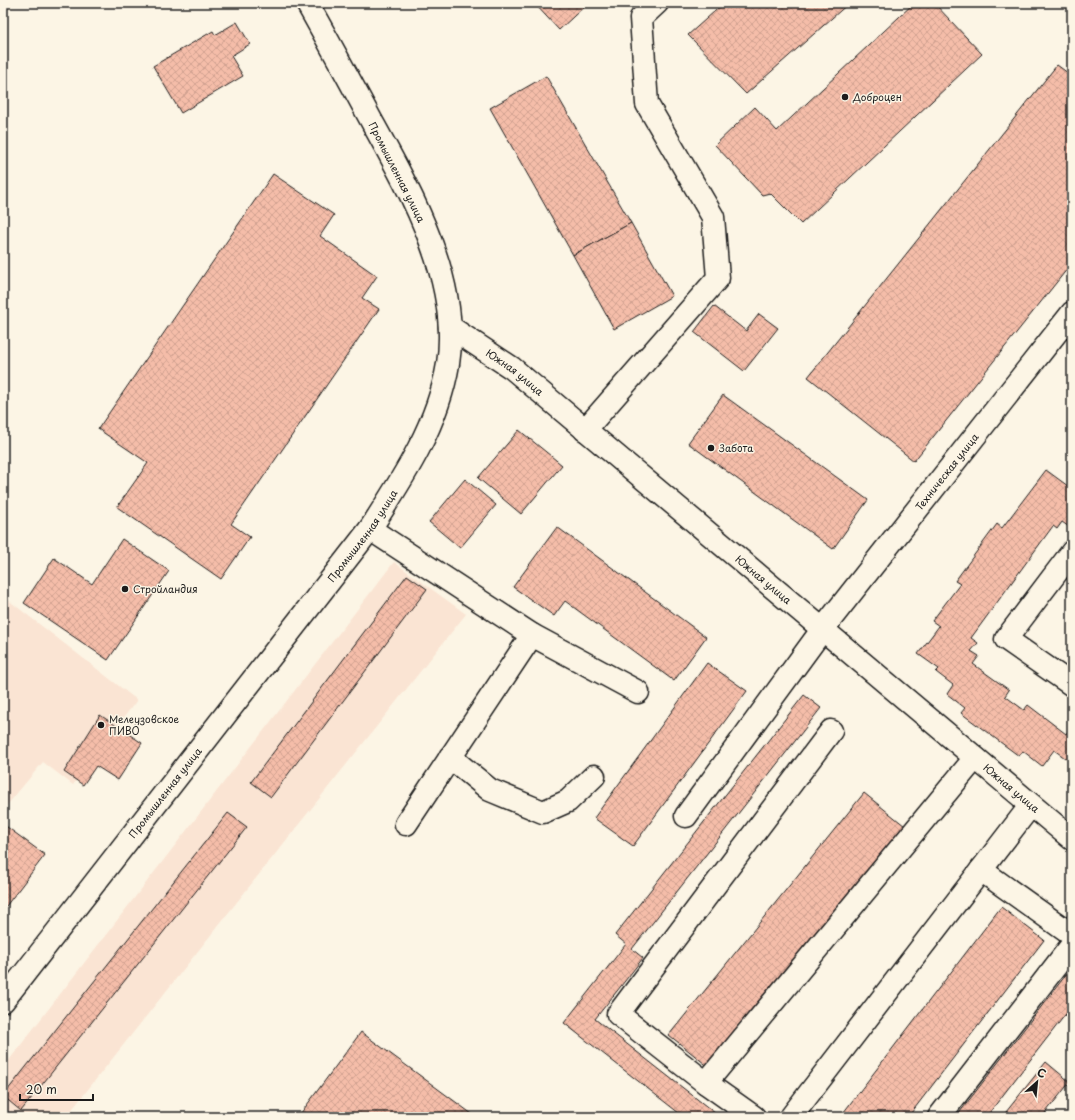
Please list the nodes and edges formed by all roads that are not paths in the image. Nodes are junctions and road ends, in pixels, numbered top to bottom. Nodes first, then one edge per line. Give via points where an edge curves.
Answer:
1 (307, 3) edge
2 (657, 3) edge
3 (1072, 313) edge
4 (450, 327) junction
5 (585, 430) junction
6 (370, 530) junction
7 (1072, 552) edge
8 (822, 630) junction
9 (532, 635) junction
10 (1072, 685) edge
11 (638, 692) dead end
12 (831, 731) dead end
13 (450, 756) junction
14 (975, 758) junction
15 (594, 776) dead end
16 (1031, 805) junction
17 (686, 816) dead end
18 (406, 824) dead end
19 (1072, 839) edge
20 (982, 870) junction
21 (1072, 935) edge
22 (1072, 945) edge
23 (3, 1001) edge
24 (706, 1083) junction
25 (754, 1117) edge
26 (791, 1117) edge
27 (939, 1117) edge

1 - 4 street, Промышленная улица via 399,171 425,227 445,288
2 - 5 street via 641,18 648,104 713,217 718,278
3 - 8 street, Техническая улица
4 - 5 street, Южная улица via 512,368
4 - 6 street, Промышленная улица via 448,363 437,406 423,441 401,482
5 - 8 street, Южная улица
6 - 9 street
6 - 23 street, Промышленная улица
7 - 10 street via 1006,639
8 - 14 street, Южная улица
8 - 17 street, Техническая улица
9 - 11 street
9 - 13 street
12 - 24 street via 618,1014
13 - 15 street via 490,790 543,812 568,801
13 - 18 street
14 - 16 street, Южная улица
14 - 24 street
16 - 19 street, Южная улица
16 - 20 street
20 - 21 street
20 - 26 street
22 - 27 street
24 - 25 street

